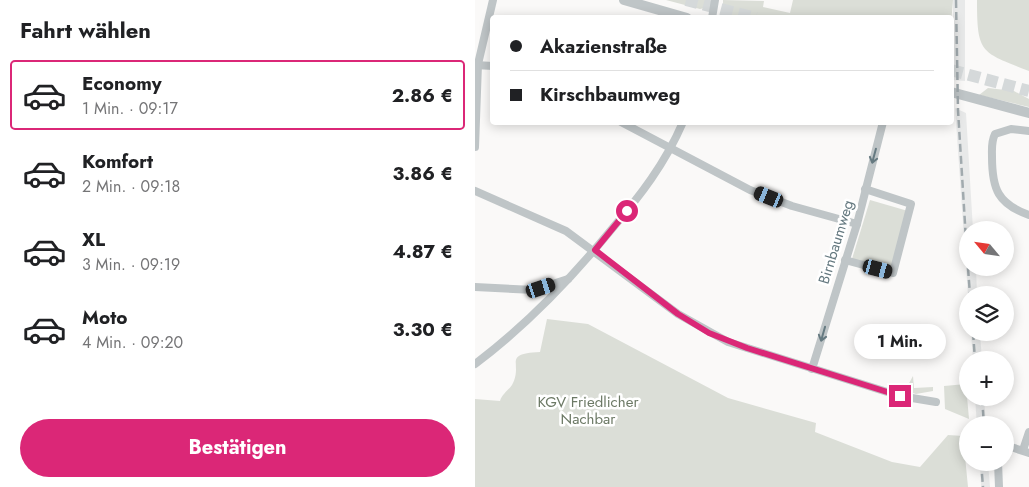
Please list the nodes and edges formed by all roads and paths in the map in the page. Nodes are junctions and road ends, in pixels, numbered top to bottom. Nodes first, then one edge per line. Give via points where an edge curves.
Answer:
1 (493, 0) edge
2 (624, 0) edge
3 (715, 0) edge
4 (676, 15) edge
5 (712, 15) edge
6 (477, 64) edge
7 (490, 66) edge
8 (954, 93) edge
9 (1029, 113) edge
10 (627, 125) edge
11 (682, 125) edge
12 (882, 125) edge
13 (1029, 131) edge
14 (475, 147) edge
15 (671, 149) junction
16 (865, 189) junction
17 (475, 191) edge
18 (1029, 215) edge
19 (857, 224) junction
20 (595, 250) junction
21 (845, 260) junction
22 (572, 277) junction
23 (475, 287) edge
24 (541, 288) junction
25 (547, 303) junction
26 (475, 364) edge
27 (813, 369) junction
28 (935, 402) dead end
29 (1029, 432) edge
30 (1014, 448) edge
31 (1026, 452) edge
32 (998, 471) edge
33 (999, 487) edge

1 - 6 street
2 - 4 street
3 - 5 street
6 - 7 street
6 - 14 street
8 - 9 street
10 - 15 street
11 - 15 street
12 -> 16 street, Birnbaumweg
13 - 18 street via 1005,130 995,134 992,142 995,187 1004,202
15 - 19 street via 759,193
15 - 20 street via 646,188
16 - 19 street, Birnbaumweg
16 - 21 street via 911,204 893,273
17 - 20 street via 553,224
19 - 21 street, Birnbaumweg
20 - 22 street
20 - 27 street via 678,314 709,333
21 -> 27 street, Birnbaumweg
22 - 24 street
22 - 25 street
23 - 24 street
24 - 25 street via 547,295
25 - 26 street
27 - 28 street via 900,396
29 - 31 street
30 - 31 street
32 - 33 street

